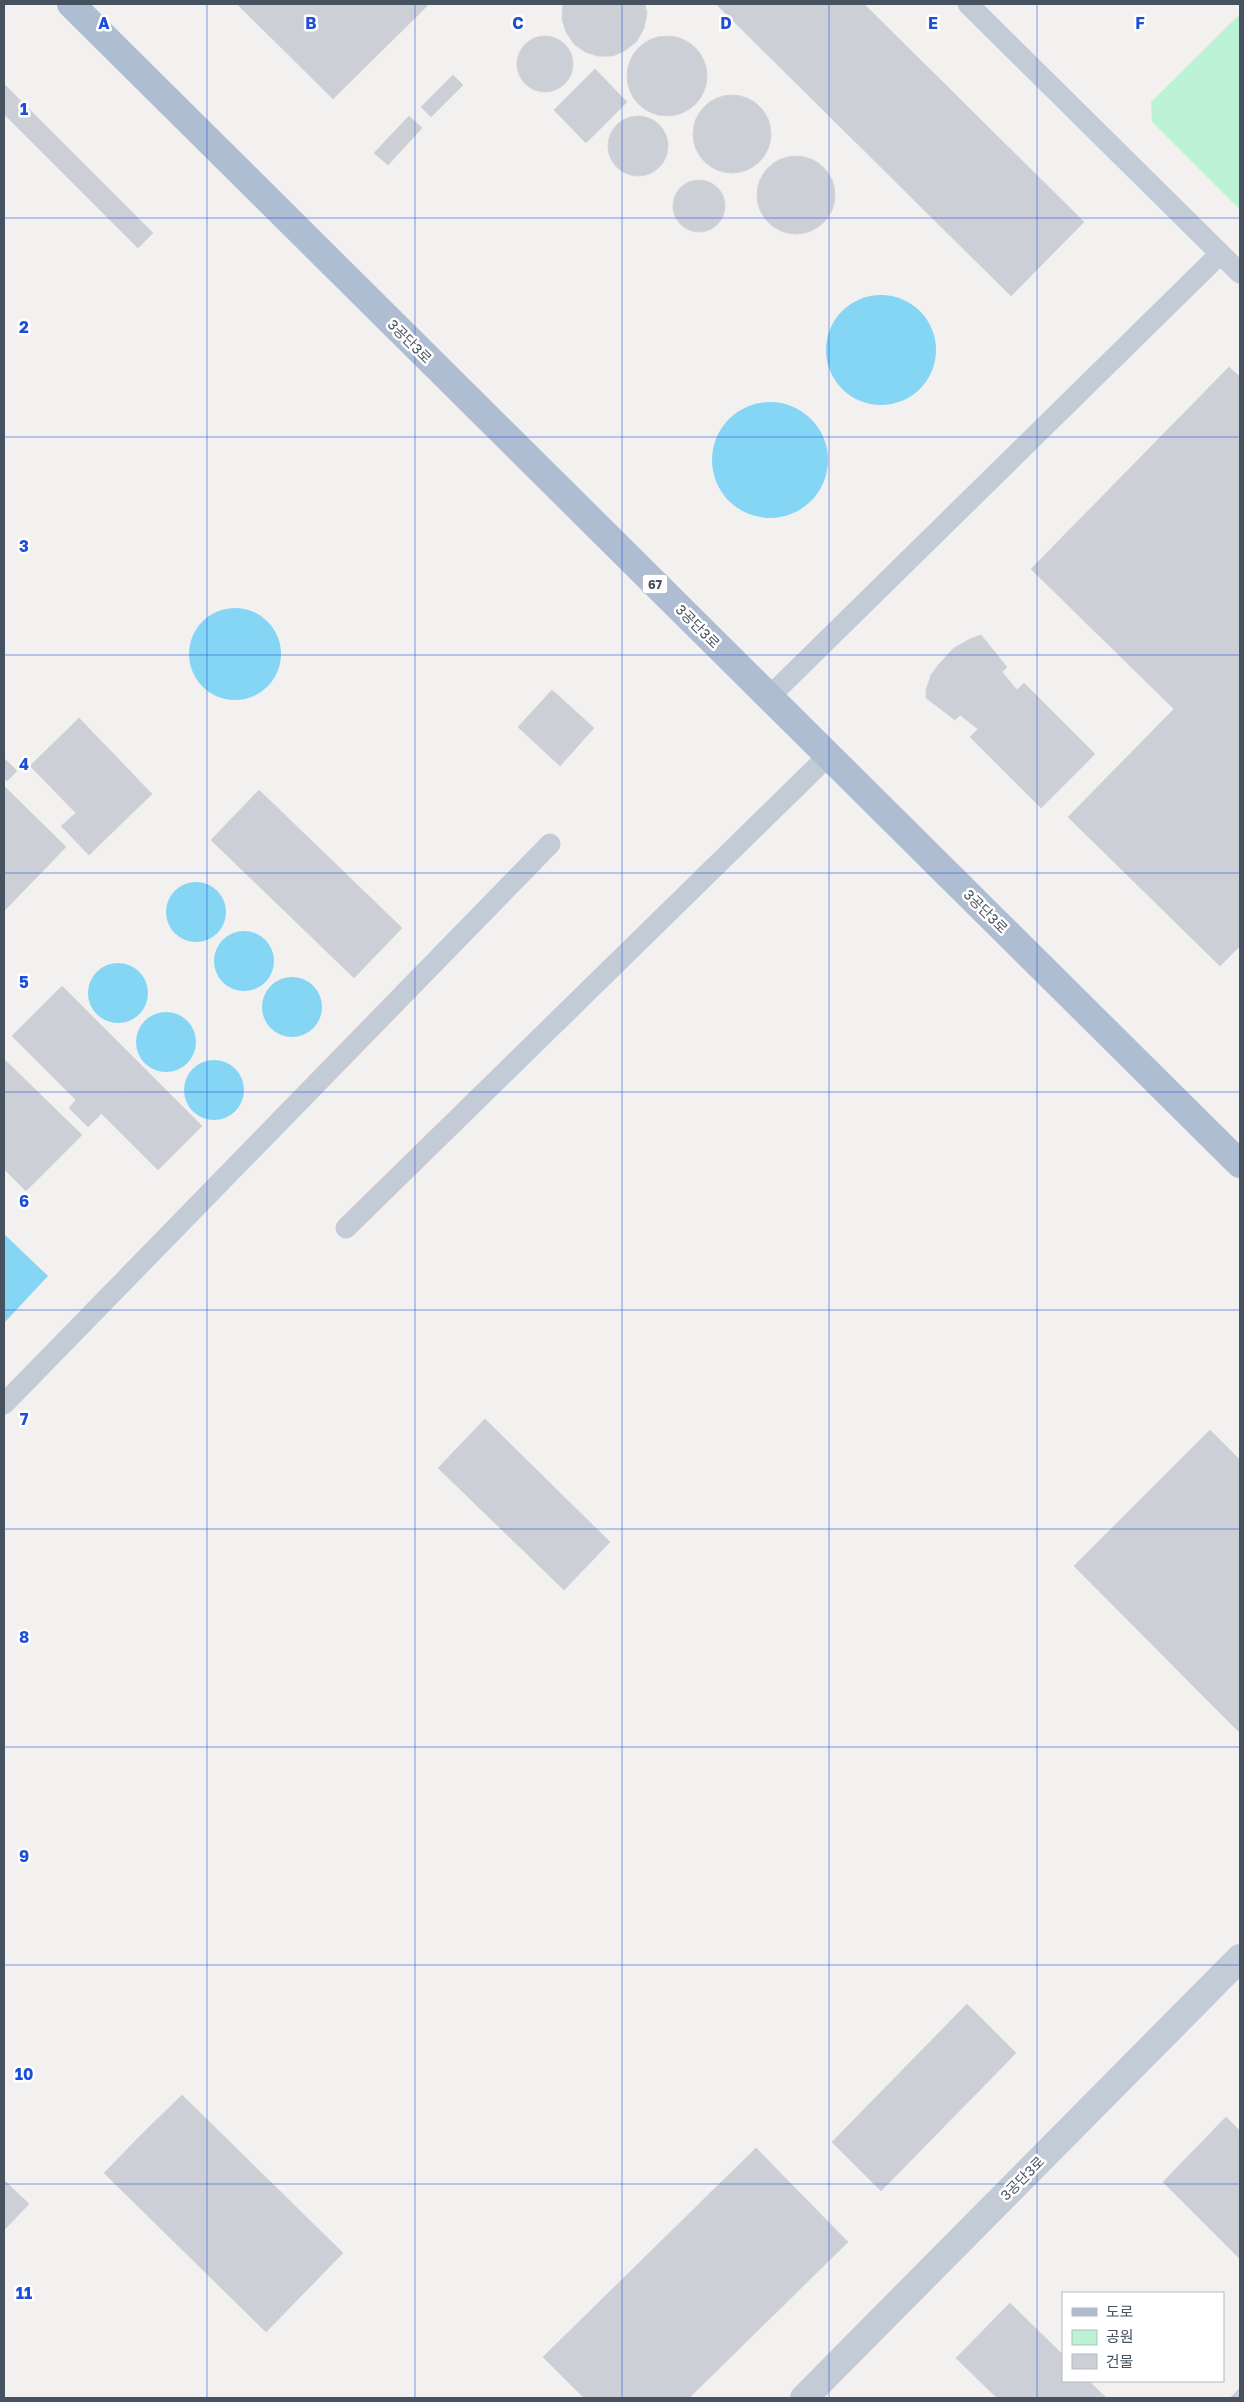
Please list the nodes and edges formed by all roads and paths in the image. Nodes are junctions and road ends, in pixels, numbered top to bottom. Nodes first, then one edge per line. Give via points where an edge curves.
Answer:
1 (71, 4) edge
2 (968, 4) edge
3 (1220, 254) junction
4 (1240, 273) edge
5 (769, 697) junction
6 (829, 755) junction
7 (550, 844) dead end
8 (1240, 1164) edge
9 (346, 1228) dead end
10 (4, 1404) edge
11 (1240, 1958) edge
12 (804, 2398) edge

1 - 5 main road, 3공단3로 / 67
2 - 3 lane
3 - 4 lane
3 - 5 lane
5 - 6 main road, 3공단3로 / 67
6 - 8 main road, 3공단3로 / 67
6 - 9 lane
7 - 10 lane
11 - 12 street, 3공단3로

